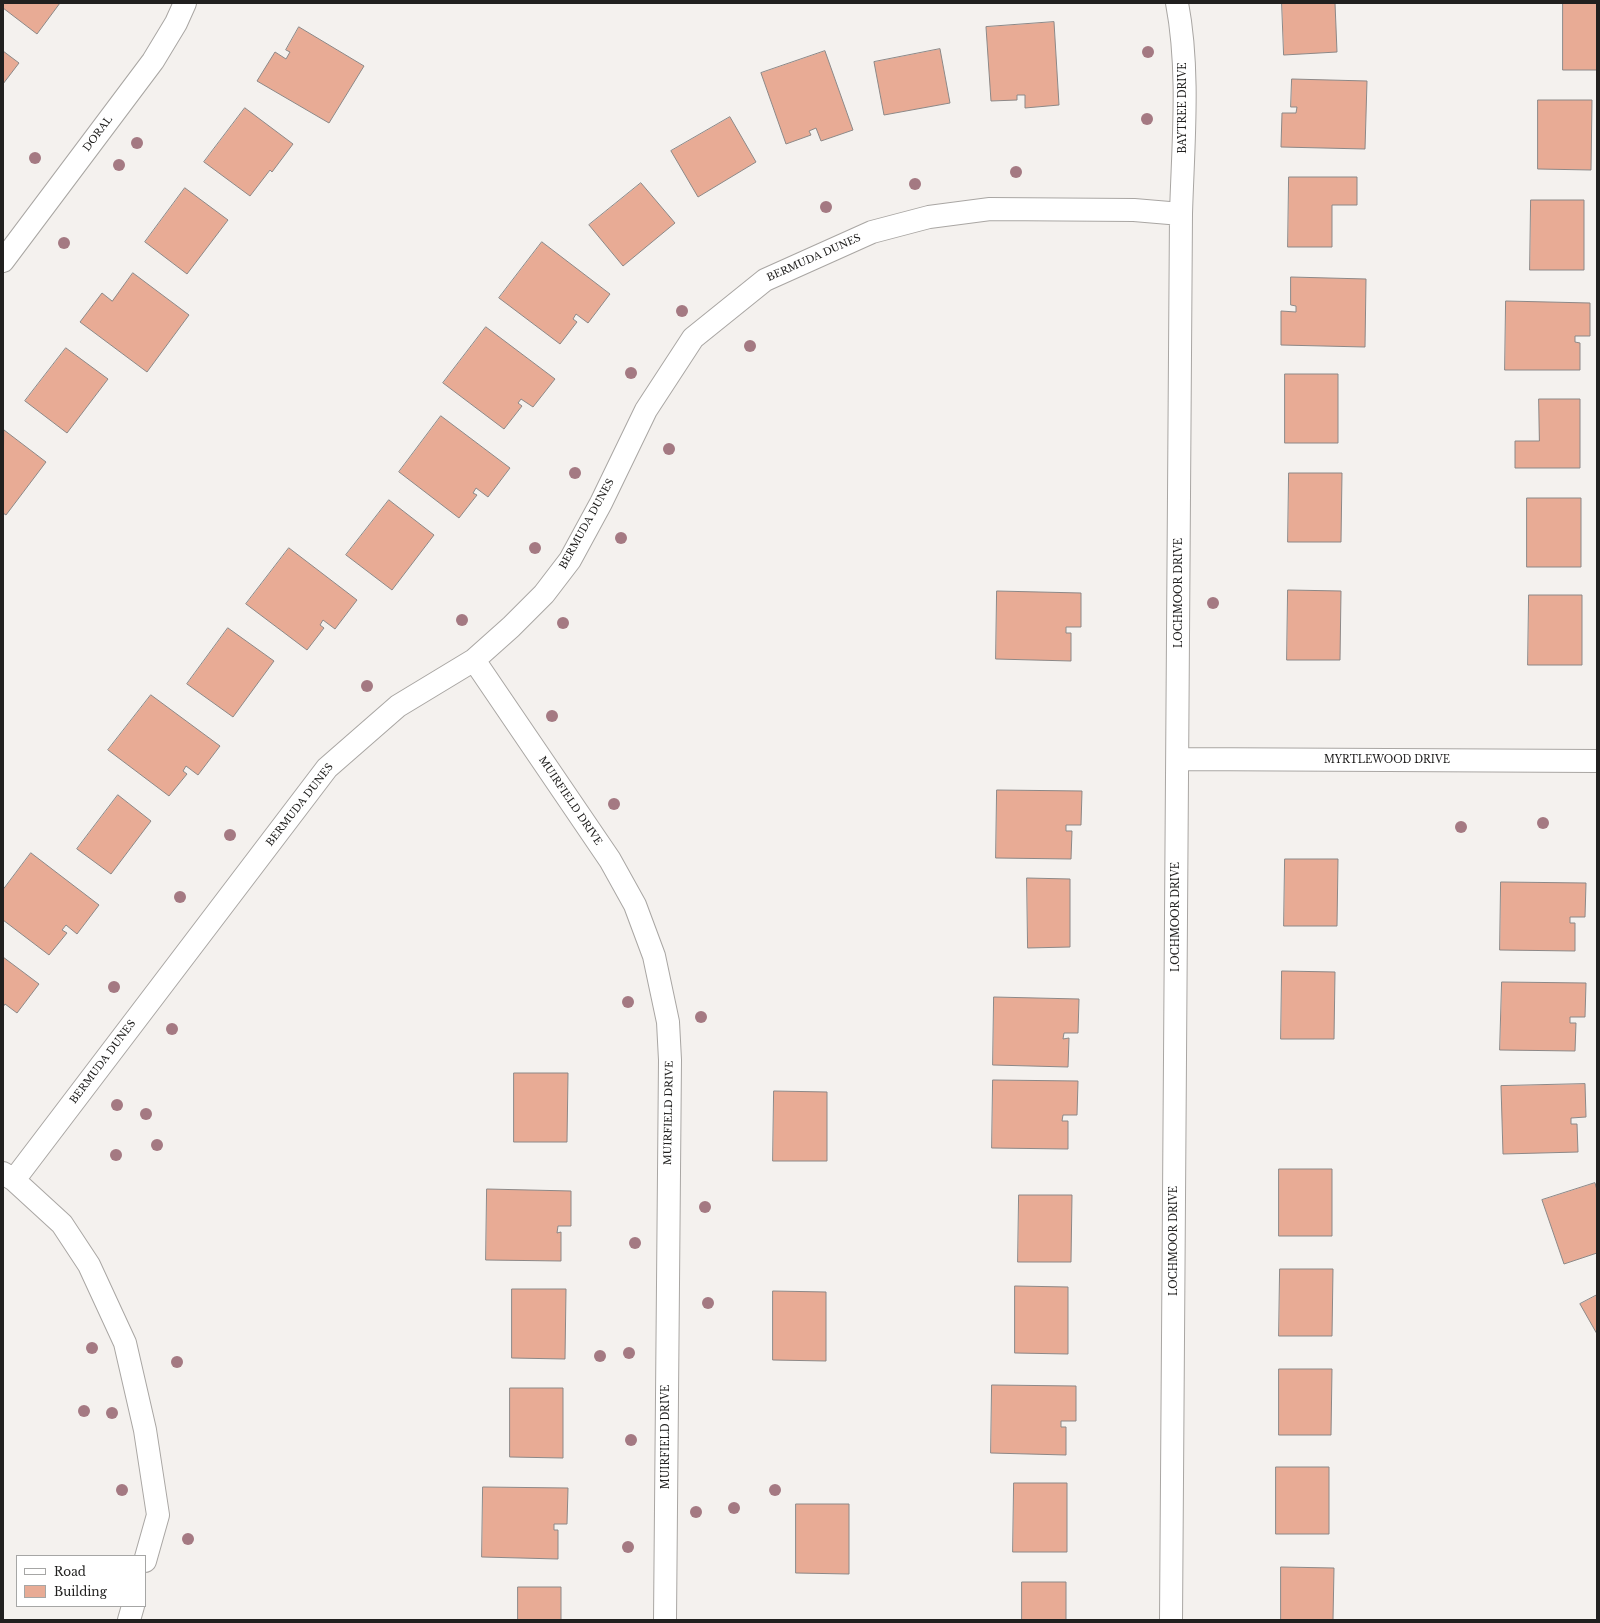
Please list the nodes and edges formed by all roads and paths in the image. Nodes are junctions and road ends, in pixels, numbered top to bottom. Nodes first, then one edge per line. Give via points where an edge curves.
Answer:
1 (185, 3) edge
2 (1177, 3) edge
3 (1181, 214) junction
4 (3, 261) edge
5 (474, 660) junction
6 (1178, 759) junction
7 (1597, 761) edge
8 (8, 1176) edge
9 (146, 1557) edge
10 (133, 1607) edge
11 (129, 1620) edge
12 (665, 1620) edge
13 (1171, 1620) edge

1 - 4 street, DORAL via 153,61
2 - 3 street, BAYTREE DRIVE via 1183,69
3 - 5 street, BERMUDA DUNES via 1134,210 990,209 929,217 872,232 765,280 693,338 646,410 570,560 544,594
3 - 6 street, LOCHMOOR DRIVE
5 - 8 street, BERMUDA DUNES via 398,706 327,768
5 - 12 street, MUIRFIELD DRIVE via 610,860 635,905 654,956 668,1022 670,1060
6 - 7 street, MYRTLEWOOD DRIVE
6 - 13 street, LOCHMOOR DRIVE
8 - 9 street via 62,1224 89,1265 125,1343 145,1430 158,1515
10 - 11 street

